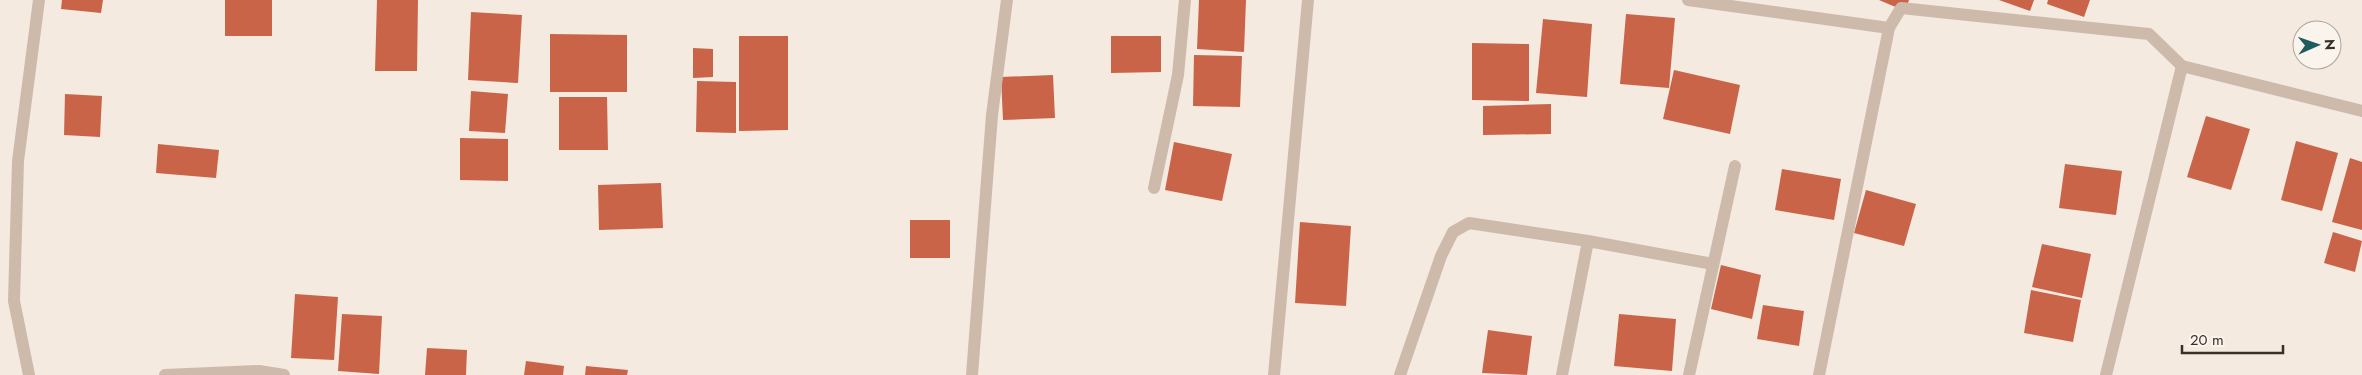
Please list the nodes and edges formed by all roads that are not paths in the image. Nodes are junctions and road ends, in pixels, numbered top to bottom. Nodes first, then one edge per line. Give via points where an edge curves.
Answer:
1 (39, 0) edge
2 (1007, 0) edge
3 (1185, 0) edge
4 (1308, 0) edge
5 (1688, 0) edge
6 (1889, 28) junction
7 (2182, 66) junction
8 (2362, 110) edge
9 (1735, 166) dead end
10 (1154, 188) dead end
11 (1588, 241) junction
12 (1713, 264) junction
13 (30, 375) edge
14 (165, 375) edge
15 (284, 375) edge
16 (972, 375) edge
17 (1274, 375) edge
18 (1400, 375) edge
19 (1562, 375) edge
20 (1689, 375) edge
21 (1819, 375) edge
22 (2106, 375) edge

1 - 13 street via 18,161 14,302
2 - 16 street via 992,115
3 - 10 street via 1178,75
4 - 17 street
5 - 6 street
6 - 7 street via 1901,8 2148,34
6 - 21 street
7 - 8 street
7 - 22 street
9 - 12 street
11 - 12 street
11 - 18 street via 1469,222 1453,232 1441,256
11 - 19 street
12 - 20 street
14 - 15 street via 259,371

